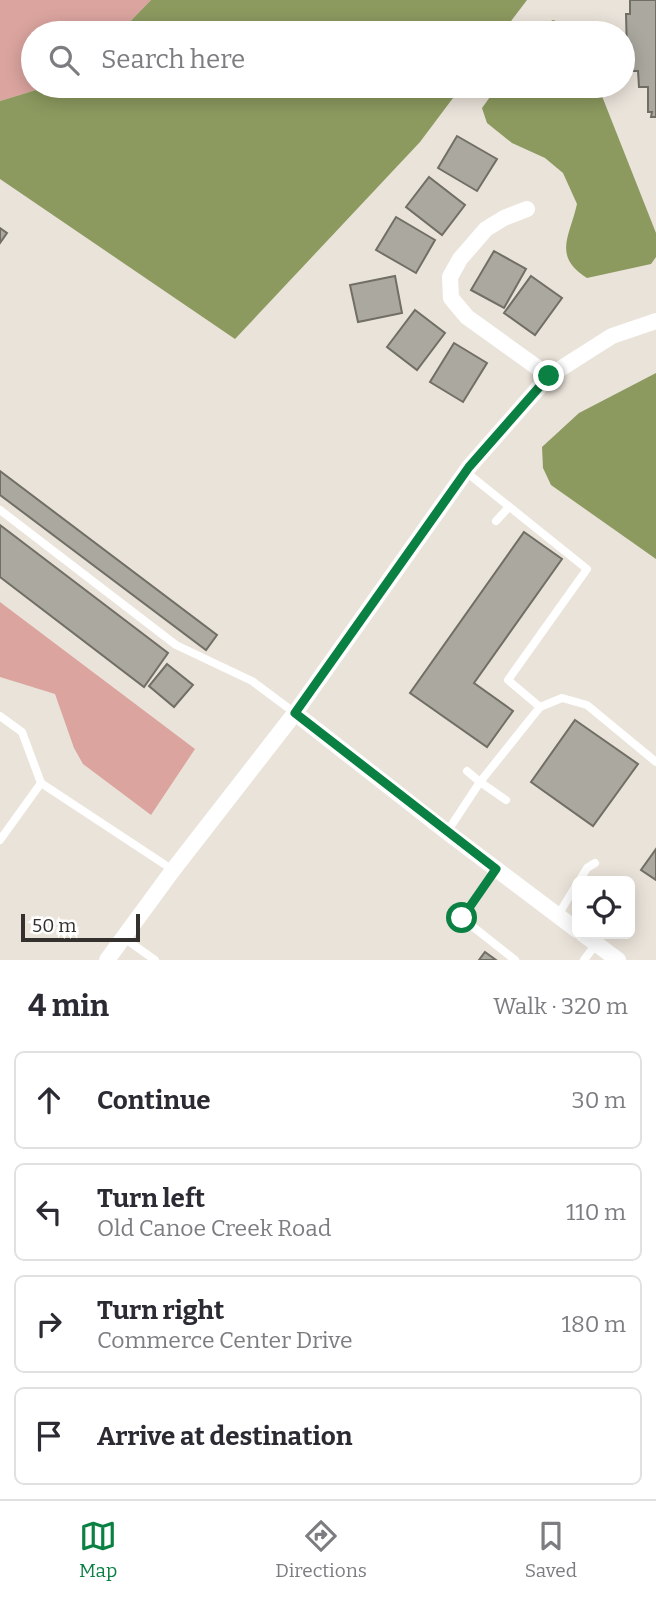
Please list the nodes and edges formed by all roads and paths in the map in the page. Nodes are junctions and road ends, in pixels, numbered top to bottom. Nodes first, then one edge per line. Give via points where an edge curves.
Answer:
1 (527, 209) dead end
2 (656, 321) edge
3 (549, 376) junction
4 (466, 472) junction
5 (509, 507) junction
6 (0, 510) edge
7 (496, 522) dead end
8 (540, 707) junction
9 (295, 713) junction
10 (0, 716) edge
11 (656, 762) edge
12 (467, 771) dead end
13 (480, 782) junction
14 (41, 783) junction
15 (506, 800) dead end
16 (447, 832) junction
17 (0, 840) edge
18 (595, 863) dead end
19 (496, 869) junction
20 (173, 870) junction
21 (582, 876) edge
22 (572, 893) edge
23 (558, 915) junction
24 (572, 925) edge
25 (124, 937) junction
26 (590, 939) edge
27 (107, 960) edge
28 (155, 960) edge
29 (515, 960) edge
30 (584, 960) edge
31 (618, 960) edge

1 - 3 street via 486,229 450,277 451,298 467,317
2 - 3 street via 612,336
3 - 4 street
4 - 5 lane
4 - 9 street
5 - 7 lane
5 - 8 lane via 587,569 508,680
6 - 9 lane via 176,645 252,681
8 - 11 lane via 562,698 587,705
8 - 13 lane
9 - 16 street
9 - 20 street
10 - 14 lane via 22,732
12 - 13 lane
13 - 15 lane
13 - 16 lane
14 - 17 lane
14 - 20 lane
16 - 19 street
18 - 21 lane
19 - 23 street
19 - 29 lane via 462,918
20 - 25 street
22 - 23 lane
23 - 24 street
25 - 27 street
25 - 28 lane
26 - 30 lane
26 - 31 street

